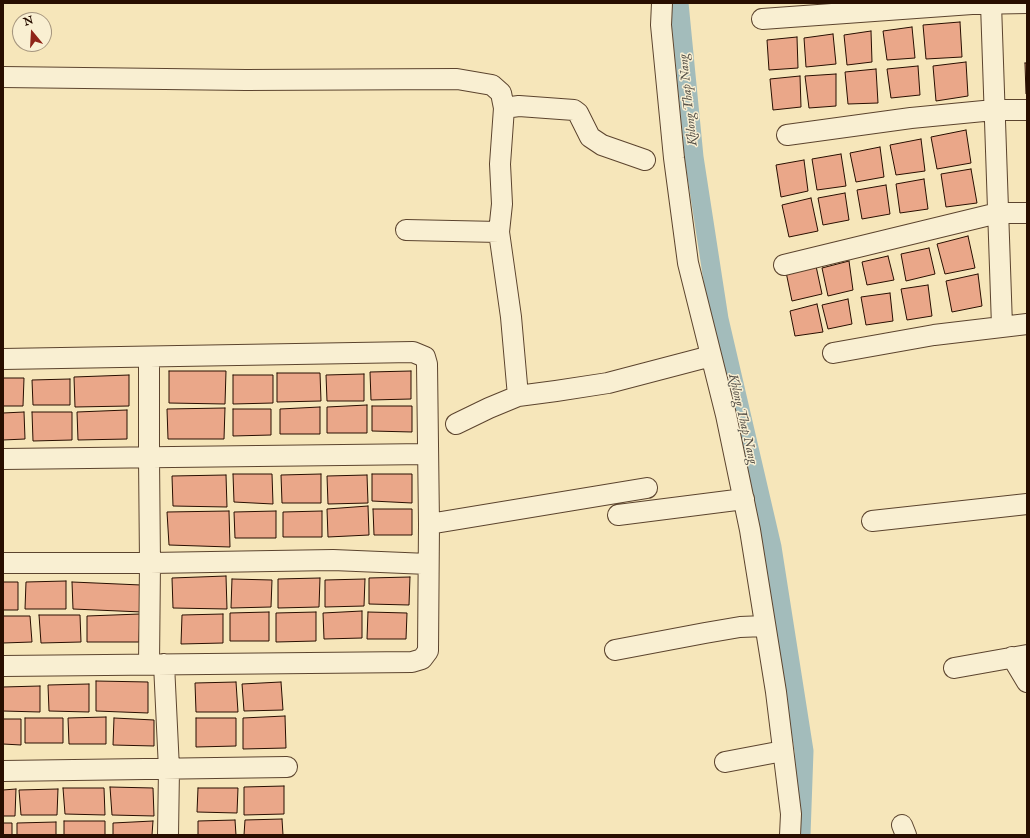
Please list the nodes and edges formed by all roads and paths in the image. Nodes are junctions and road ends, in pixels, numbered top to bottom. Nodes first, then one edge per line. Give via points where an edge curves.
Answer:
1 (662, 3) edge
2 (1027, 3) edge
3 (991, 4) edge
4 (762, 19) dead end
5 (3, 77) edge
6 (504, 108) junction
7 (994, 110) junction
8 (1027, 110) edge
9 (786, 135) dead end
10 (645, 160) dead end
11 (998, 213) junction
12 (1027, 213) edge
13 (406, 230) dead end
14 (499, 232) junction
15 (784, 265) dead end
16 (1027, 324) edge
17 (1002, 326) junction
18 (833, 353) dead end
19 (711, 356) junction
20 (150, 357) junction
21 (3, 359) edge
22 (518, 396) junction
23 (456, 424) dead end
24 (428, 454) junction
25 (149, 458) junction
26 (3, 459) edge
27 (647, 488) dead end
28 (744, 499) junction
29 (1027, 504) edge
30 (618, 515) dead end
31 (872, 520) dead end
32 (430, 524) junction
33 (3, 563) edge
34 (150, 563) junction
35 (428, 564) junction
36 (765, 626) junction
37 (615, 650) dead end
38 (1020, 656) edge
39 (156, 664) junction
40 (3, 666) edge
41 (954, 668) dead end
42 (1027, 682) edge
43 (784, 752) junction
44 (725, 762) dead end
45 (287, 767) dead end
46 (169, 769) junction
47 (3, 771) edge
48 (168, 835) edge
49 (790, 835) edge

1 - 19 street via 674,158 688,263
2 - 3 street
3 - 4 street
3 - 7 street
5 - 6 street via 457,79 492,84 501,93
6 - 10 street via 519,106 574,110 590,137 602,145
6 - 14 street
7 - 8 street
7 - 9 street
7 - 11 street
11 - 12 street
11 - 15 street
11 - 17 street
13 - 14 street
14 - 22 street via 511,317
16 - 17 street
17 - 18 street
19 - 22 street via 608,383
19 - 28 street
20 - 21 street
20 - 24 street via 413,352 425,357 427,364
20 - 25 street
22 - 23 street
24 - 25 street
24 - 32 street
25 - 26 street
25 - 34 street
27 - 32 street
28 - 30 street
28 - 36 street
29 - 31 street
32 - 35 street
33 - 34 street
34 - 35 street via 333,560
34 - 39 street
35 - 39 street via 428,651 422,659 412,662
36 - 37 street via 705,632
36 - 43 street
38 - 41 street
38 - 42 street
39 - 40 street
39 - 46 street
43 - 44 street
43 - 49 street via 792,814
45 - 46 street
46 - 47 street
46 - 48 street

